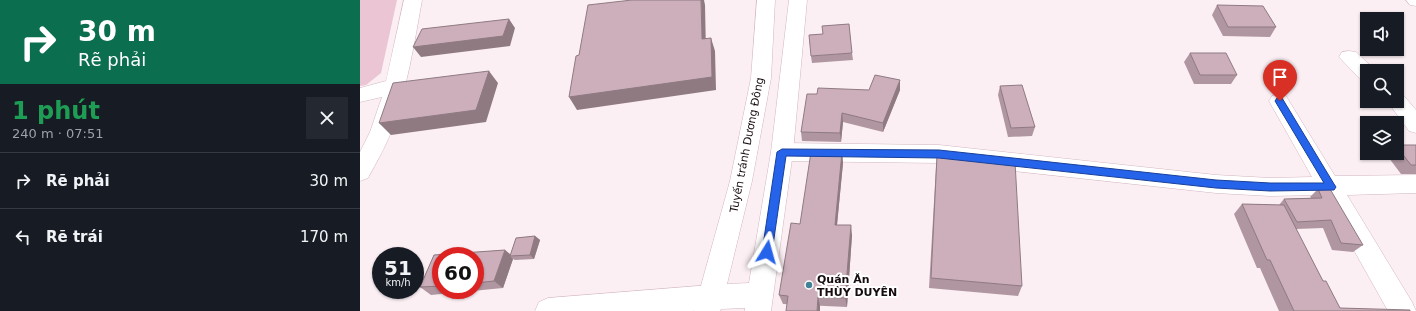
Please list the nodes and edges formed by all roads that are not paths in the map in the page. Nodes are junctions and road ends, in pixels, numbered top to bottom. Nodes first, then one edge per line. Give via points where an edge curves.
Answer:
1 (413, 0) edge
2 (766, 0) edge
3 (798, 0) edge
4 (1349, 57) dead end
5 (1360, 67) edge
6 (396, 86) junction
7 (360, 95) edge
8 (1280, 101) dead end
9 (1403, 108) edge
10 (1416, 125) edge
11 (782, 152) junction
12 (360, 172) edge
13 (1416, 184) edge
14 (1331, 187) junction
15 (759, 303) edge
16 (709, 304) edge
17 (548, 311) edge
18 (1402, 311) edge

1 - 6 street
2 - 16 street, Tuyến tránh Dương Đông via 761,78 743,174
3 - 11 street
4 - 5 street
6 - 7 street
6 - 12 street via 385,120
8 - 14 street
9 - 10 street
11 - 14 street via 939,154 1216,184
11 - 15 street
13 - 14 street
14 - 18 street
15 - 16 street
16 - 17 street

